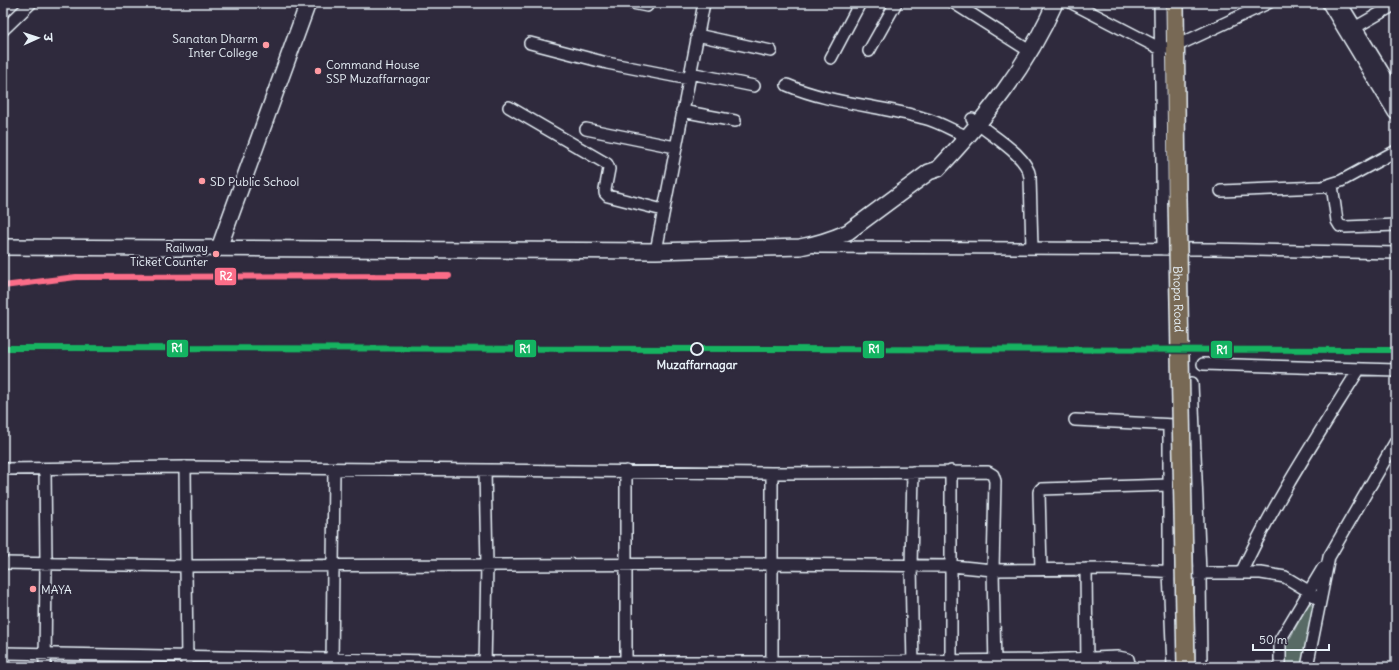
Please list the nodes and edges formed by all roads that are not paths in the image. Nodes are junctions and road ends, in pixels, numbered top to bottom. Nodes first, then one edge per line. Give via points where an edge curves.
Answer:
1 (31, 3) edge
2 (308, 3) edge
3 (316, 3) edge
4 (632, 3) edge
5 (704, 3) edge
6 (860, 3) edge
7 (896, 3) edge
8 (954, 3) edge
9 (1046, 3) edge
10 (1055, 3) edge
11 (1072, 3) edge
12 (1160, 3) edge
13 (1175, 3) edge
14 (1268, 3) edge
15 (1330, 3) edge
16 (1341, 3) edge
17 (1396, 4) edge
18 (647, 6) dead end
19 (1356, 27) junction
20 (3, 30) edge
21 (696, 35) junction
22 (530, 42) dead end
23 (1169, 48) junction
24 (1027, 49) junction
25 (771, 51) dead end
26 (869, 51) dead end
27 (831, 58) dead end
28 (690, 76) junction
29 (787, 85) dead end
30 (754, 86) dead end
31 (1396, 93) edge
32 (509, 107) dead end
33 (682, 111) junction
34 (1396, 112) edge
35 (735, 121) dead end
36 (975, 122) junction
37 (586, 129) dead end
38 (963, 135) junction
39 (675, 147) junction
40 (1396, 151) edge
41 (1332, 185) junction
42 (1222, 191) dead end
43 (663, 210) junction
44 (1396, 225) edge
45 (3, 247) edge
46 (800, 247) junction
47 (224, 248) junction
48 (1032, 248) junction
49 (1163, 249) junction
50 (656, 251) junction
51 (1396, 253) edge
52 (1203, 364) dead end
53 (1362, 369) junction
54 (1396, 370) edge
55 (1192, 383) dead end
56 (1075, 420) dead end
57 (1168, 425) junction
58 (1194, 426) junction
59 (1396, 441) edge
60 (185, 467) junction
61 (3, 469) edge
62 (45, 469) junction
63 (334, 469) junction
64 (485, 471) junction
65 (626, 471) junction
66 (951, 471) junction
67 (913, 472) junction
68 (772, 473) junction
69 (1169, 485) junction
70 (1329, 557) junction
71 (3, 563) edge
72 (46, 563) junction
73 (487, 564) junction
74 (772, 564) junction
75 (333, 565) junction
76 (626, 565) junction
77 (186, 566) junction
78 (911, 566) junction
79 (952, 566) junction
80 (1041, 569) junction
81 (1086, 569) junction
82 (993, 570) junction
83 (1170, 572) junction
84 (1200, 573) junction
85 (1241, 573) junction
86 (1310, 592) junction
87 (1320, 601) junction
88 (45, 653) junction
89 (3, 654) edge
90 (187, 662) edge
91 (1088, 662) edge
92 (913, 663) edge
93 (951, 663) edge
94 (332, 664) edge
95 (485, 664) edge
96 (626, 664) edge
97 (995, 664) edge
98 (772, 665) edge
99 (45, 667) edge
100 (1130, 667) edge
101 (1173, 667) edge
102 (1186, 667) edge
103 (1201, 667) edge
104 (1280, 667) edge
105 (1307, 667) edge

1 - 20 street
2 - 47 main road
3 - 47 main road
4 - 18 street
5 - 21 street
6 - 27 street
7 - 26 street
8 - 24 street
9 - 24 main road
10 - 24 main road via 1042,32
11 - 23 street
12 - 23 street
13 - 23 main road, Bhopa Road
14 - 23 street
15 - 34 main road
16 - 19 street
17 - 19 street
19 - 31 street
21 - 25 street
21 - 28 street
22 - 28 street via 607,63
23 - 49 street
23 - 102 main road, Bhopa Road, bridge via 1177,198
24 - 36 main road via 1016,60
28 - 30 street
28 - 33 street
29 - 38 street via 811,94 922,118
32 - 43 street via 607,164 609,169 605,193 608,196
33 - 35 street
33 - 39 street
36 - 38 main road
36 - 48 street via 1017,155 1027,167 1030,177
37 - 39 street
38 - 46 main road via 932,162 929,172 848,232 834,239
39 - 43 street
40 - 41 street
41 - 42 street
41 - 44 street via 1337,222 1340,226
43 - 50 street
45 - 47 main road
46 - 48 street
46 - 50 main road
47 - 50 main road
48 - 49 street
49 - 51 street
52 - 53 street
53 - 54 street
53 - 85 street via 1358,371 1280,497
55 - 58 street
56 - 57 street
57 - 58 street
57 - 69 street
58 - 84 street
59 - 70 street
60 - 62 street
60 - 63 street
60 - 77 street
61 - 62 street
62 - 72 street
63 - 64 street
63 - 75 street
64 - 65 street
64 - 73 street
65 - 68 street
65 - 76 street
66 - 67 street
66 - 79 street
66 - 82 street via 988,472 993,475
67 - 68 street
67 - 78 street
68 - 74 street
69 - 80 street via 1041,489
69 - 83 street
70 - 86 street
70 - 87 street
71 - 72 street
72 - 77 street
72 - 88 street
73 - 75 street
73 - 76 street
73 - 95 street
74 - 76 street
74 - 78 street
74 - 98 street
75 - 77 street
75 - 94 street
76 - 96 street
77 - 90 street
78 - 79 street
78 - 92 street
79 - 82 street
79 - 93 street
80 - 81 street
80 - 82 street
81 - 83 street
81 - 91 street
82 - 97 street
83 - 84 street
83 - 101 street
84 - 85 street
84 - 103 street
85 - 86 street via 1285,577
86 - 87 street
86 - 104 street via 1280,640
87 - 105 street
88 - 89 street
88 - 90 street
88 - 99 street
90 - 94 street
91 - 97 street
91 - 100 street via 1124,657 1129,661
92 - 93 street
92 - 98 street
93 - 97 street
94 - 95 street
95 - 96 street
96 - 98 street

